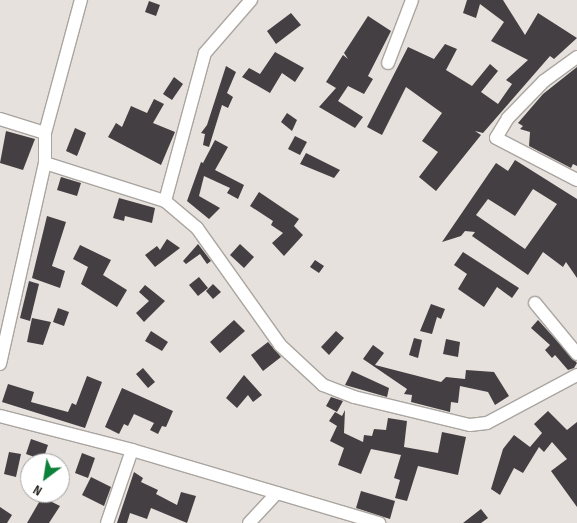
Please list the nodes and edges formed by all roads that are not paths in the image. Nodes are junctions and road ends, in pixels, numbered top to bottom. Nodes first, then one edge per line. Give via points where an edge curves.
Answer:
1 (81, 0) edge
2 (251, 0) edge
3 (412, 0) edge
4 (577, 57) edge
5 (388, 63) dead end
6 (0, 119) edge
7 (45, 133) junction
8 (45, 163) junction
9 (577, 180) edge
10 (165, 201) junction
11 (534, 303) dead end
12 (577, 354) edge
13 (0, 364) edge
14 (577, 376) edge
15 (0, 416) edge
16 (132, 450) junction
17 (278, 493) junction
18 (107, 523) edge
19 (249, 523) edge
20 (379, 523) edge

1 - 7 street
2 - 10 street via 205,52
3 - 5 street
4 - 9 street via 544,81 508,118 496,138
6 - 7 street
7 - 8 street
8 - 10 street
8 - 13 street
10 - 14 street via 197,228 280,345 323,385 354,397 470,425 487,423
11 - 12 street
15 - 16 street
16 - 17 street
16 - 18 street
17 - 19 street
17 - 20 street

